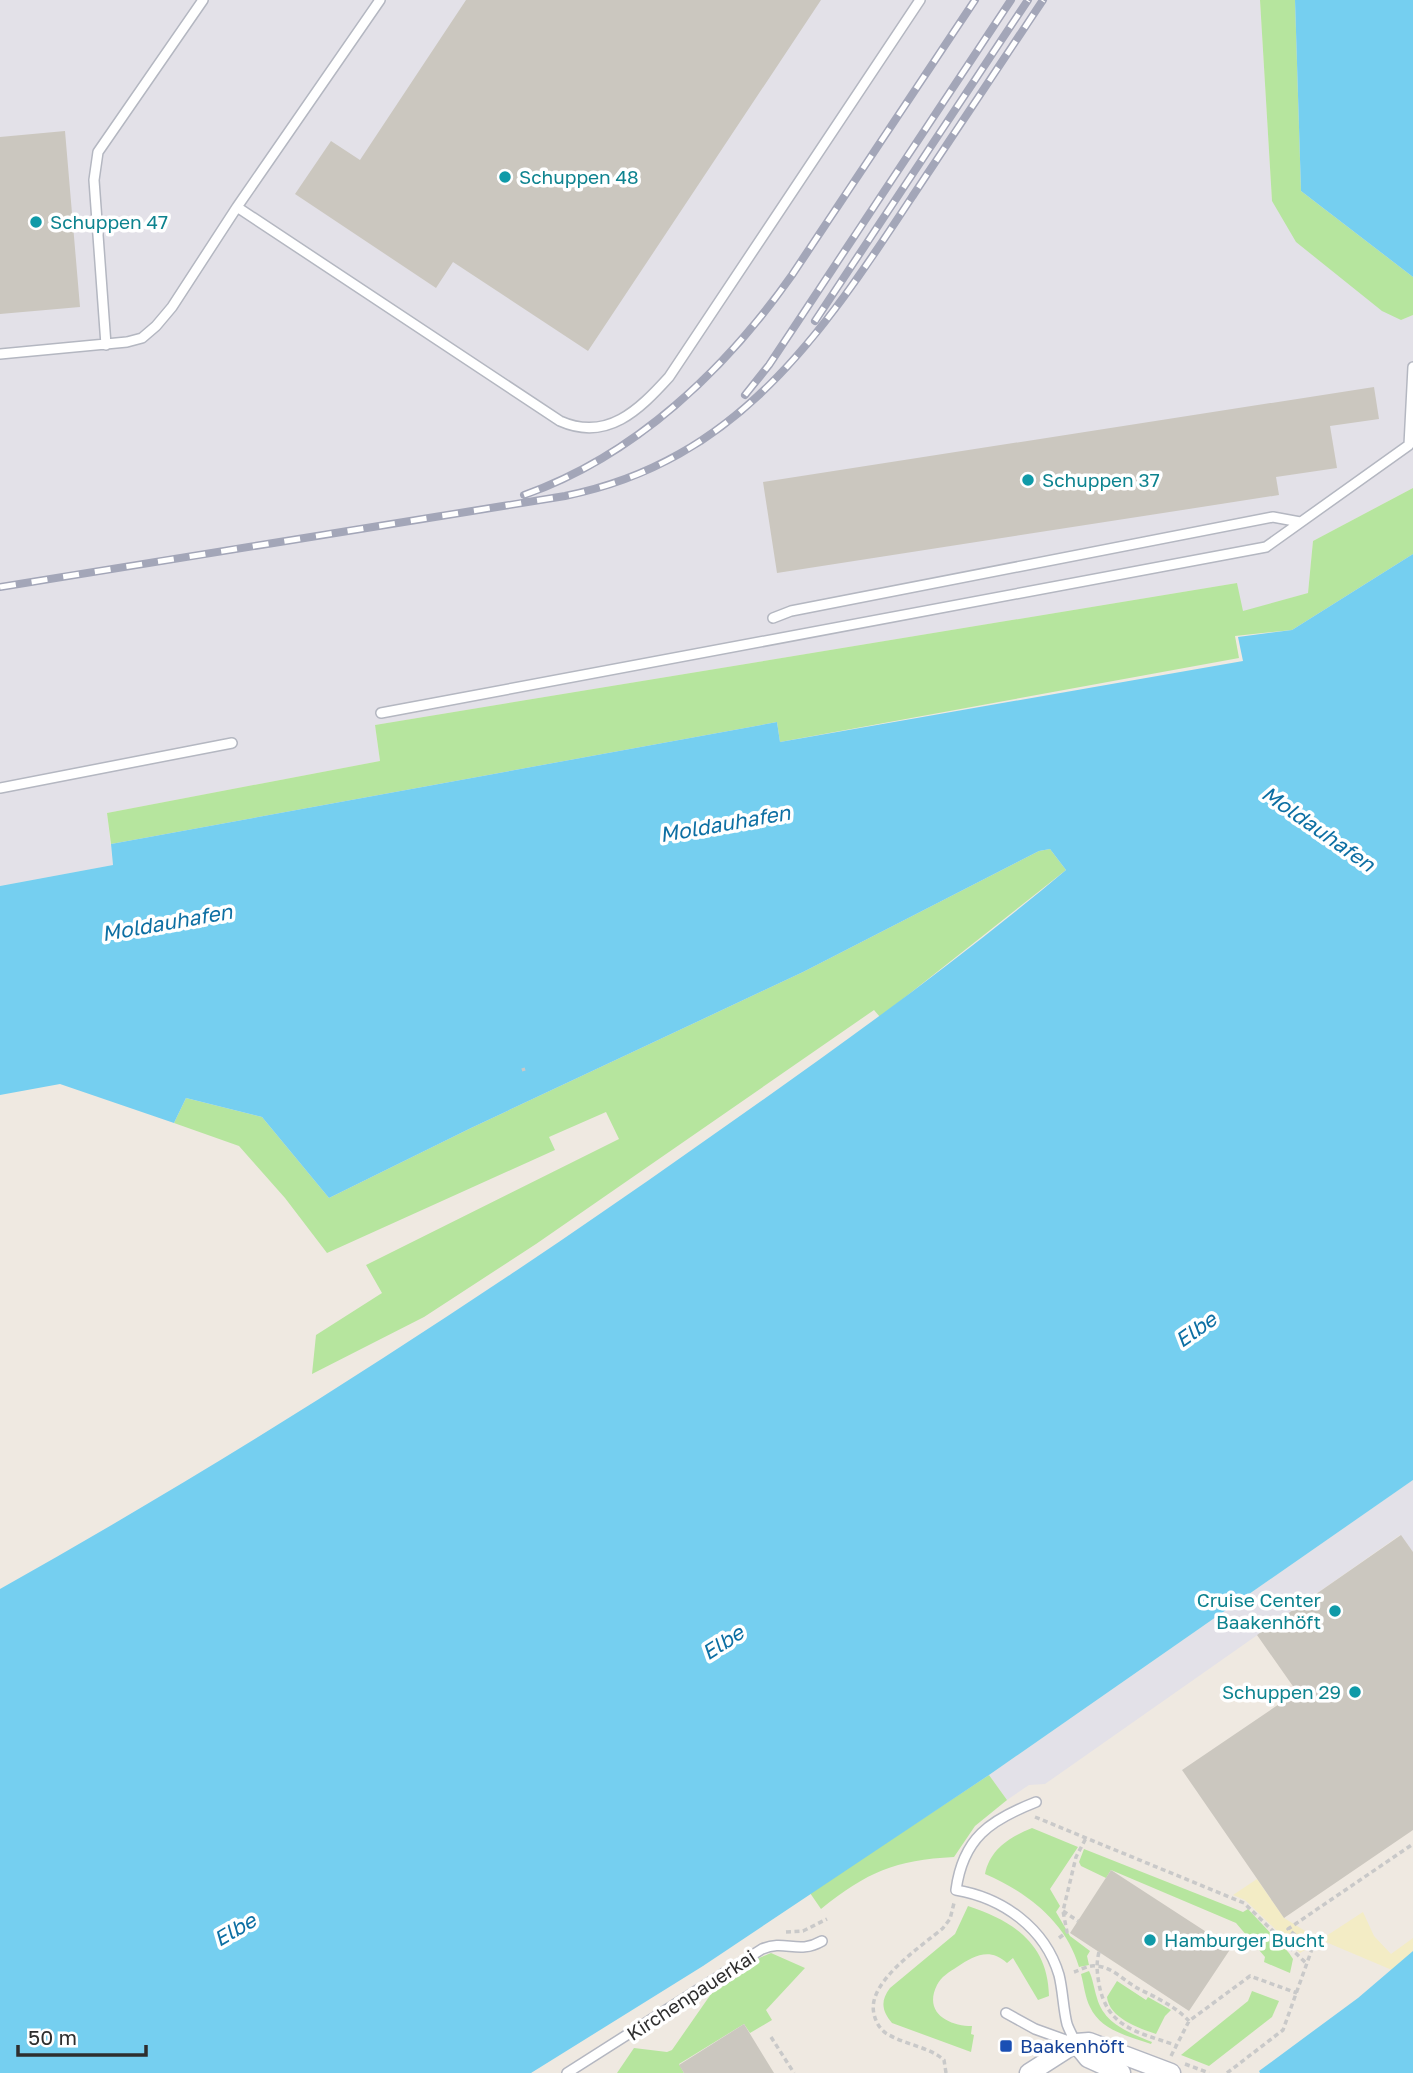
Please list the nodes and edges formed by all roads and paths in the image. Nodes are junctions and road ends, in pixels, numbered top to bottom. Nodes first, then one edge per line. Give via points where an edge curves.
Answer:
1 (203, 0) edge
2 (380, 0) edge
3 (920, 0) edge
4 (237, 207) junction
5 (106, 345) junction
6 (0, 354) edge
7 (1413, 367) edge
8 (1300, 523) junction
9 (774, 618) dead end
10 (381, 713) dead end
11 (232, 743) dead end
12 (0, 788) edge
13 (1036, 1802) dead end
14 (1033, 1816) dead end
15 (1086, 1838) junction
16 (1413, 1844) edge
17 (956, 1890) junction
18 (1063, 1911) junction
19 (1077, 1921) dead end
20 (1059, 1938) dead end
21 (822, 1941) dead end
22 (1099, 1952) dead end
23 (1307, 1964) junction
24 (1096, 1965) junction
25 (1074, 1972) dead end
26 (1297, 1993) junction
27 (1006, 2013) dead end
28 (1189, 2021) junction
29 (772, 2038) dead end
30 (1076, 2043) junction
31 (1175, 2045) junction
32 (1171, 2066) edge
33 (1197, 2068) dead end
34 (1228, 2072) edge
35 (567, 2073) edge
36 (794, 2073) edge
37 (946, 2073) edge
38 (1029, 2073) edge
39 (1121, 2073) edge
40 (1209, 2073) edge

1 - 5 lane via 98,152 94,180
2 - 4 lane
3 - 4 lane via 669,377 634,411 612,424 593,429 560,421
4 - 5 lane via 156,326 142,338
5 - 6 lane
7 - 8 lane via 1409,445
8 - 9 lane via 1273,517
8 - 10 lane via 1266,547
11 - 12 lane
13 - 17 lane via 1007,1814 983,1832 960,1866
14 - 15 path
15 - 18 path via 1076,1857
15 - 23 path via 1244,1903
16 - 23 path via 1288,1929 1312,1950
17 - 30 lane via 999,1904 1036,1933 1058,1973 1067,2024
17 - 37 path via 943,1928 890,1973 873,2000 880,2029 938,2055
18 - 19 path
18 - 20 path via 1067,1931
21 - 35 lane, Kirchenpauerkai via 804,1949 776,1945 762,1949
22 - 24 path
23 - 26 path
24 - 25 path
24 - 28 path via 1149,1992
24 - 31 path via 1101,1998 1112,2017
26 - 28 path via 1250,1976
26 - 34 path via 1283,2030
27 - 30 lane
28 - 31 path
29 - 36 path
30 - 32 street via 1089,2042
30 - 38 street
30 - 39 street via 1088,2058
31 - 32 path
33 - 40 path

